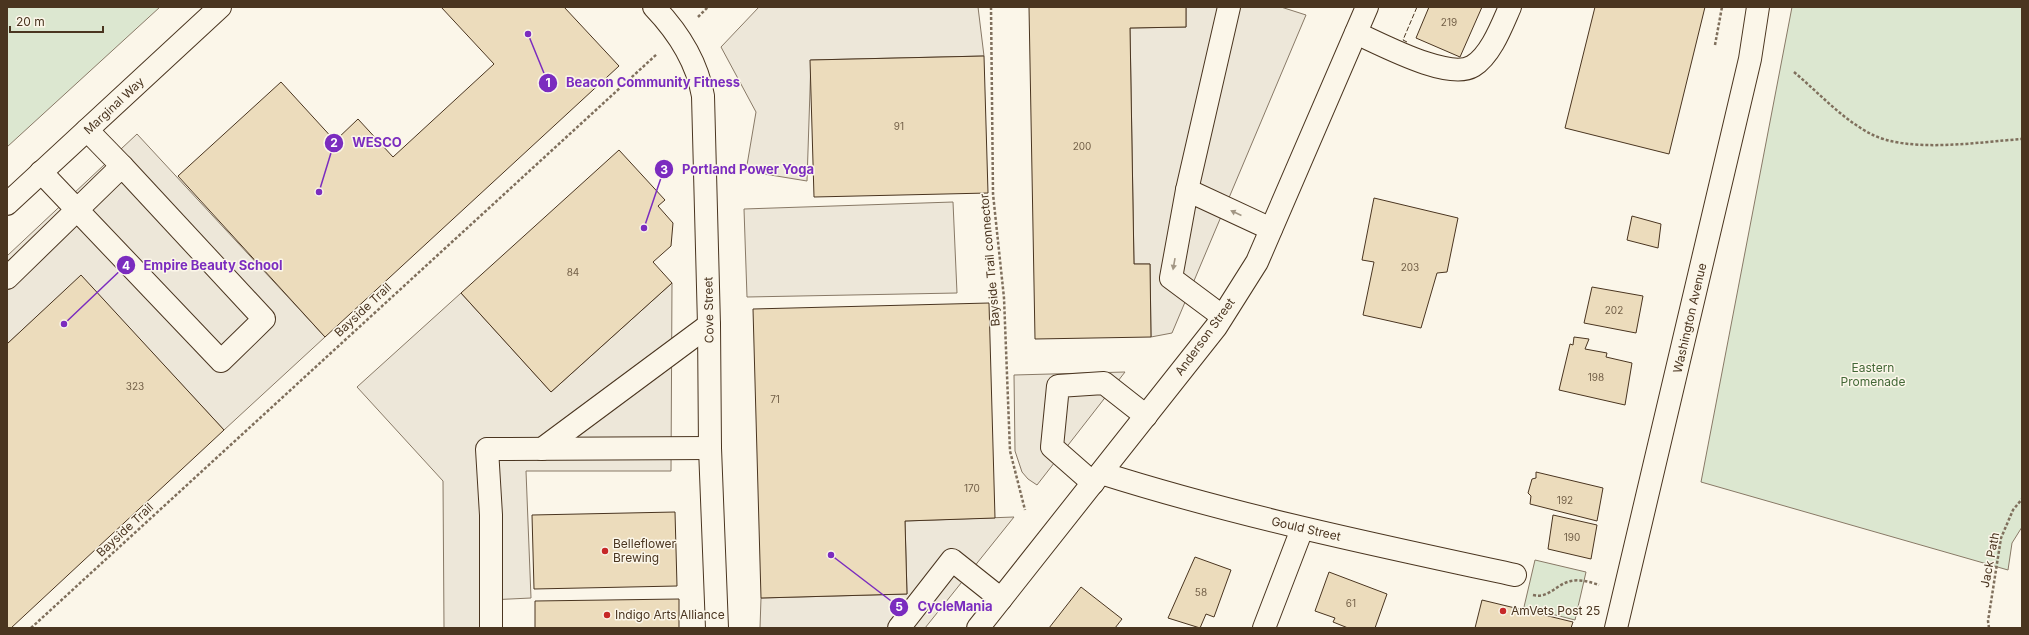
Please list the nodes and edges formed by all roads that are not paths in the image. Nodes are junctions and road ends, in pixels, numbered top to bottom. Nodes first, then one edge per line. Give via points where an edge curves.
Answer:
1 (220, 7) edge
2 (654, 7) edge
3 (1229, 7) edge
4 (1367, 7) edge
5 (1510, 7) edge
6 (1758, 7) edge
7 (1356, 33) junction
8 (87, 130) junction
9 (122, 166) junction
10 (41, 172) junction
11 (1187, 190) junction
12 (7, 204) edge
13 (77, 210) junction
14 (1271, 229) junction
15 (7, 278) edge
16 (1222, 316) junction
17 (709, 325) junction
18 (1146, 416) junction
19 (710, 448) junction
20 (542, 449) junction
21 (1097, 478) junction
22 (1302, 529) junction
23 (1515, 575) road end
24 (1001, 599) junction
25 (491, 628) edge
26 (717, 628) edge
27 (899, 628) edge
28 (978, 628) edge
29 (1264, 628) edge
30 (1616, 628) edge

1 - 8 street, Marginal Way
2 - 17 street, Cove Street via 677,35 700,79 703,96
3 - 11 street
4 - 7 street, Anderson Street
5 - 7 street via 1496,40 1474,66 1460,70 1440,68 1417,60
6 - 30 street, Washington Avenue via 1750,59
7 - 14 street, Anderson Street
8 - 9 street
8 - 10 street, Marginal Way
9 - 13 street
9 - 13 street via 264,319 221,361
10 - 12 street, Marginal Way
10 - 13 street
14 -> 11 street
11 -> 16 street via 1171,278
13 - 15 street
14 - 16 street, Anderson Street via 1257,262
16 - 18 street, Anderson Street
17 - 19 street, Cove Street
17 - 20 street
18 - 21 street, Anderson Street
18 - 21 street via 1104,383 1058,386 1052,447
19 - 20 street
19 - 26 street, Cove Street
20 - 25 street via 486,448 491,515
21 - 22 street, Gould Street
21 - 24 street, Anderson Street
22 - 23 street, Gould Street
22 - 29 street
24 - 27 street via 952,560
24 - 28 street, Anderson Street

